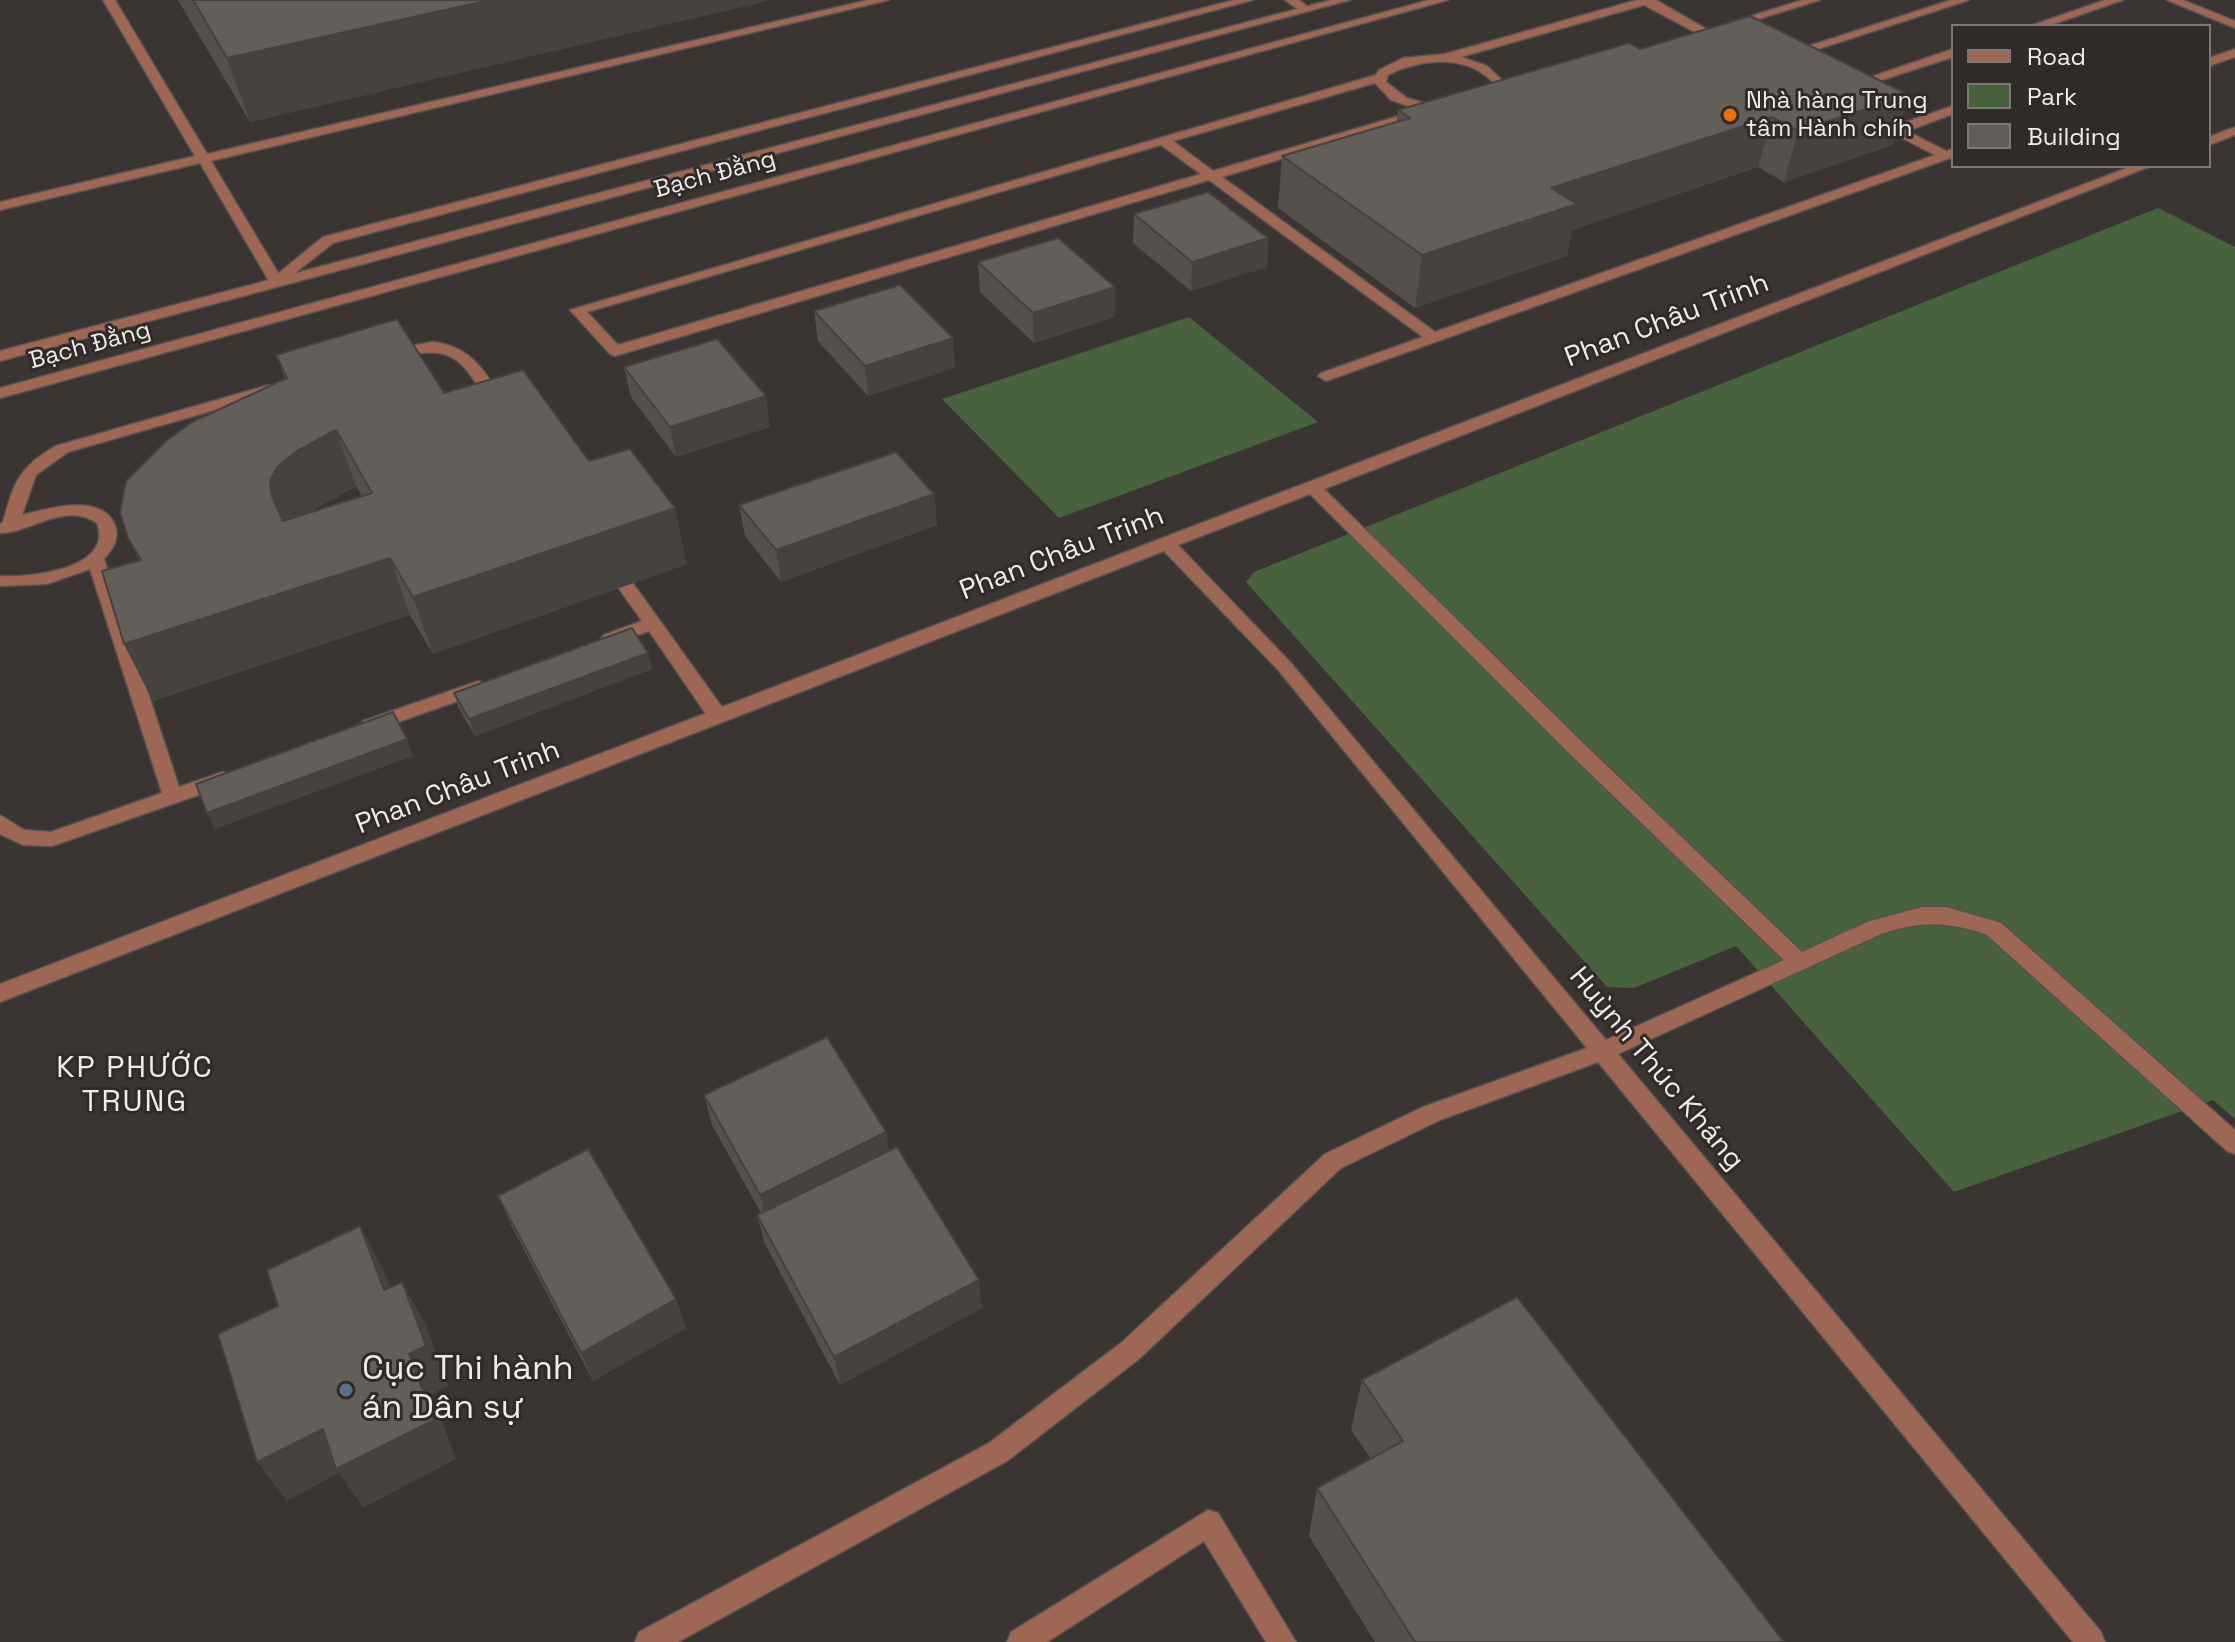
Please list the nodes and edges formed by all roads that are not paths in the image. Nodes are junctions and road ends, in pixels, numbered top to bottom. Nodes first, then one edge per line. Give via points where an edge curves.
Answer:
1 (109, 0) edge
2 (883, 0) edge
3 (1247, 0) edge
4 (1291, 0) edge
5 (1344, 0) edge
6 (1442, 0) edge
7 (1814, 0) edge
8 (1963, 0) edge
9 (2117, 0) edge
10 (2173, 0) edge
11 (1648, 1) edge
12 (1306, 10) junction
13 (2216, 17) junction
14 (2042, 24) edge
15 (2197, 24) edge
16 (2235, 25) edge
17 (1334, 29) junction
18 (1705, 32) junction
19 (1690, 37) edge
20 (1740, 50) edge
21 (2235, 53) edge
22 (1951, 54) edge
23 (1446, 58) junction
24 (1778, 58) edge
25 (2211, 61) edge
26 (1382, 77) junction
27 (1513, 89) edge
28 (1840, 90) edge
29 (1498, 93) junction
30 (1475, 107) edge
31 (1854, 108) edge
32 (1951, 111) edge
33 (1896, 130) junction
34 (2235, 131) edge
35 (1163, 140) junction
36 (2211, 140) edge
37 (1950, 154) edge
38 (203, 159) junction
39 (2139, 168) edge
40 (1211, 176) junction
41 (0, 206) edge
42 (276, 281) junction
43 (1434, 338) junction
44 (0, 356) edge
45 (371, 360) edge
46 (1326, 376) dead end
47 (281, 387) edge
48 (0, 393) edge
49 (509, 419) edge
50 (1312, 486) junction
51 (5, 528) edge
52 (1165, 542) junction
53 (95, 557) junction
54 (0, 581) edge
55 (626, 586) dead end
56 (652, 624) junction
57 (592, 646) edge
58 (502, 678) edge
59 (717, 715) junction
60 (352, 733) edge
61 (248, 771) edge
62 (173, 798) junction
63 (0, 822) edge
64 (1799, 962) junction
65 (0, 993) edge
66 (1602, 1051) junction
67 (2235, 1144) edge
68 (649, 1642) edge
69 (1021, 1642) edge
70 (1282, 1642) edge
71 (2091, 1642) edge

1 - 38 street
2 - 38 street
3 - 42 street, Bạch Đằng via 328,240
4 - 12 street
5 - 12 street, Bạch Đằng
6 - 17 street, Bạch Đằng
7 - 18 street
8 - 24 street
9 - 14 street
10 - 13 street
11 - 18 street
11 - 23 street
12 - 17 street
12 - 42 street, Bạch Đằng
13 - 15 street
13 - 16 street
17 - 48 street, Bạch Đằng
18 - 19 street
18 - 20 street
21 - 25 street
22 - 28 street
23 - 26 street via 1407,61
23 - 29 street via 1494,75
26 - 35 street
26 - 40 street via 1385,91 1397,100 1440,110
27 - 29 street
29 - 30 street
31 - 33 street
32 - 33 street
33 - 37 street
34 - 36 street
35 - 40 street
35 - 40 street via 577,310 615,351
37 - 43 street
38 - 41 street
38 - 42 street
39 - 50 street, Phan Châu Trinh
40 - 43 street
42 - 44 street, Bạch Đằng
43 - 46 street
45 - 49 street via 430,344 450,347 467,360
47 - 51 street via 236,406 62,449 24,476
50 - 52 street, Phan Châu Trinh
50 - 64 street
51 - 53 street via 53,511 92,513 113,523
52 - 59 street, Phan Châu Trinh
52 - 66 street, Huỳnh Thúc Kháng via 1285,667
53 - 54 street via 58,578
53 - 62 street
55 - 56 street
56 - 57 street
56 - 59 street
58 - 60 street
59 - 65 street, Phan Châu Trinh
61 - 62 street
62 - 63 street via 52,839 27,840
64 - 66 street
64 - 67 street via 1918,913 1952,914 1994,929
66 - 68 street via 1403,1124 1333,1161 1130,1351 998,1452
66 - 71 street, Huỳnh Thúc Kháng
69 - 70 street via 1208,1523

